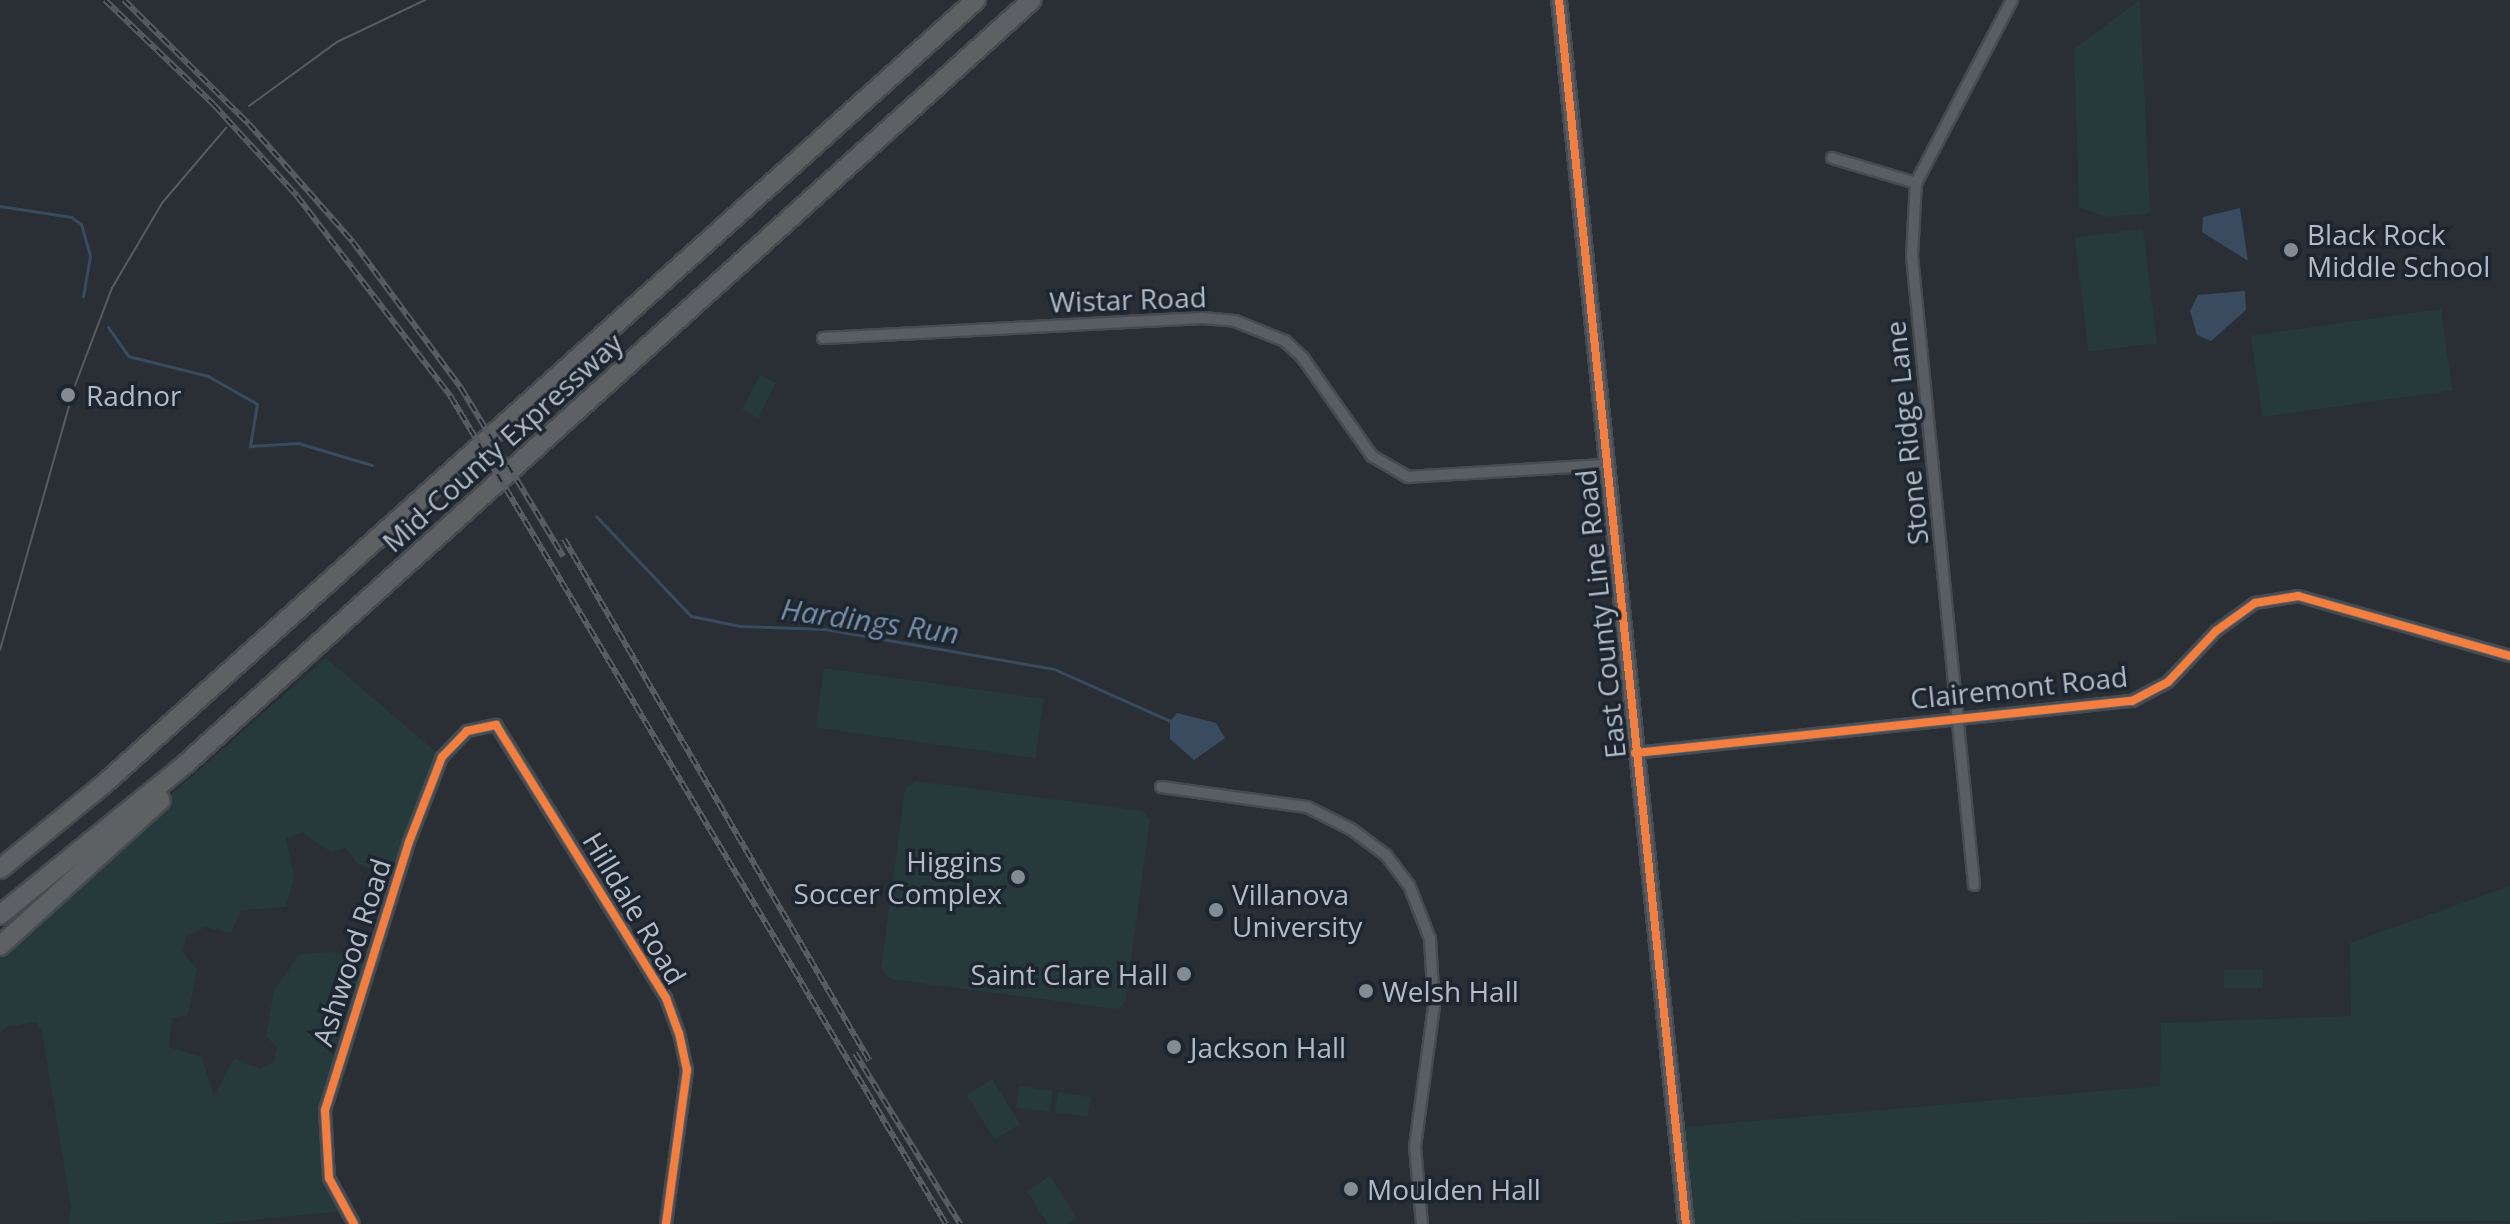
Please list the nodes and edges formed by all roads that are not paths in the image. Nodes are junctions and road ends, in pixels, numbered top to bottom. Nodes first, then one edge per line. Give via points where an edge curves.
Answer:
1 (976, 0) edge
2 (1032, 0) edge
3 (1559, 0) edge
4 (2012, 0) edge
5 (1832, 158) dead end
6 (1916, 183) junction
7 (823, 338) dead end
8 (1607, 465) junction
9 (2510, 656) edge
10 (1959, 716) junction
11 (230, 723) junction
12 (496, 725) joint
13 (1635, 753) junction
14 (1161, 787) dead end
15 (0, 869) edge
16 (1974, 885) dead end
17 (0, 915) edge
18 (0, 946) edge
19 (354, 1224) edge
20 (666, 1224) edge
21 (1422, 1224) edge
22 (1686, 1224) edge

1 - 15 highway, Mid-County Expressway via 104,784
2 - 11 highway, Mid-County Expressway
3 - 8 street, East County Line Road
4 - 6 street, Stone Ridge Lane
5 - 6 street
6 - 10 street, Stone Ridge Lane via 1912,256
7 - 8 street, Wistar Road via 1202,318 1235,321 1285,341 1303,358 1372,456 1408,477
8 - 13 street, East County Line Road
9 - 10 street, Clairemont Road via 2298,596 2255,603 2216,631 2168,682 2132,701
10 - 13 street, Clairemont Road
10 - 16 street, Stone Ridge Lane
11 - 17 highway, Mid-County Expressway via 95,842
11 - 18 highway via 152,809
12 - 19 street, Ashwood Road via 467,731 442,757 409,842 325,1110 329,1178
12 - 20 street, Hilldale Road via 666,998 679,1033 687,1070
13 - 22 street, East County Line Road
14 - 21 street via 1307,807 1386,855 1409,885 1430,939 1434,1006 1415,1147

